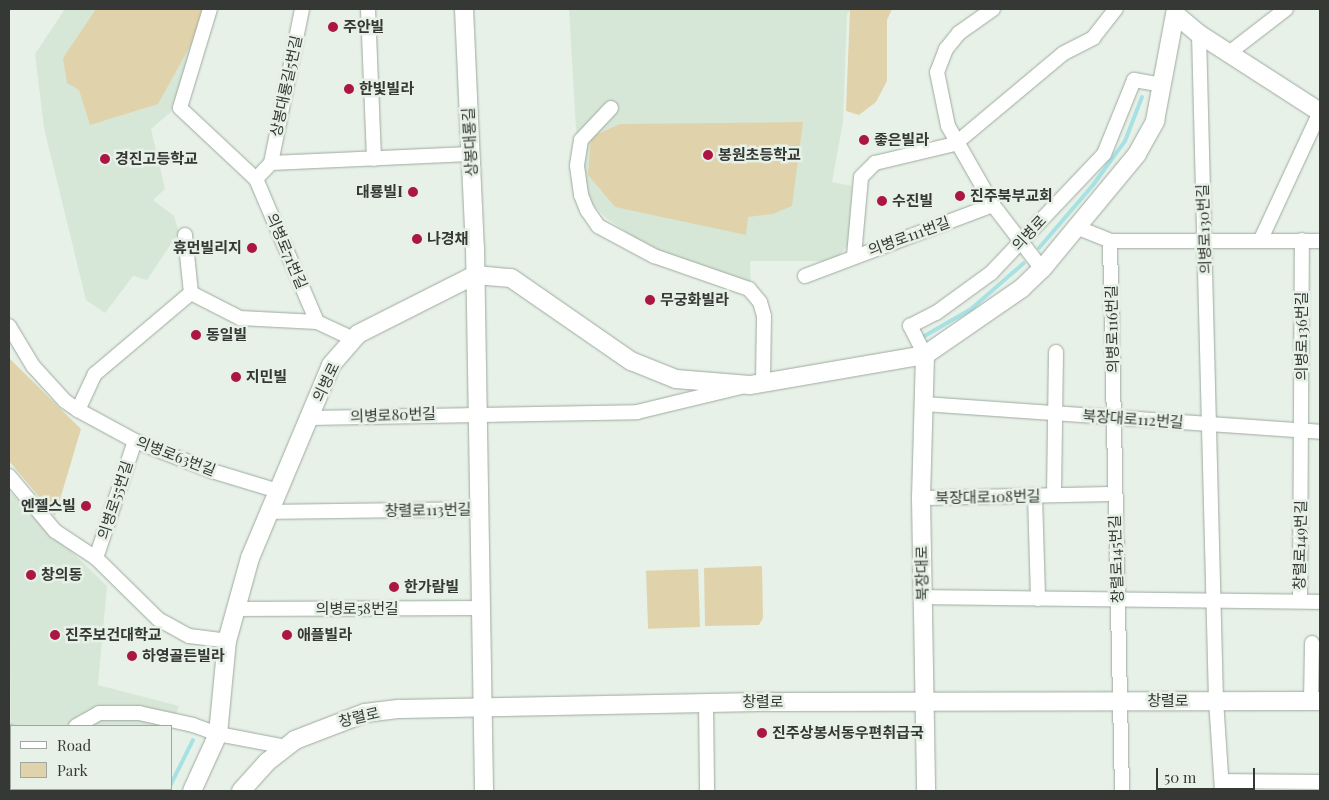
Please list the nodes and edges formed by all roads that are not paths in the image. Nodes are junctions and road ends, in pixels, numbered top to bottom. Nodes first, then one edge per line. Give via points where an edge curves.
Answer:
1 (210, 9) edge
2 (302, 9) edge
3 (368, 9) edge
4 (464, 9) edge
5 (993, 9) edge
6 (1116, 9) edge
7 (1286, 9) edge
8 (1175, 10) edge
9 (1199, 34) junction
10 (1229, 53) junction
11 (1161, 85) junction
12 (611, 108) dead end
13 (1320, 112) edge
14 (955, 144) junction
15 (470, 154) junction
16 (374, 159) junction
17 (271, 163) junction
18 (256, 179) junction
19 (993, 205) junction
20 (1076, 227) junction
21 (185, 235) dead end
22 (1204, 239) junction
23 (1261, 239) junction
24 (1302, 240) junction
25 (1110, 241) junction
26 (1320, 241) edge
27 (1021, 242) junction
28 (854, 256) junction
29 (1042, 269) junction
30 (475, 276) junction
31 (805, 276) dead end
32 (190, 293) junction
33 (317, 322) junction
34 (9, 326) edge
35 (353, 339) junction
36 (1056, 352) dead end
37 (925, 355) junction
38 (756, 383) junction
39 (924, 404) junction
40 (78, 410) junction
41 (477, 413) junction
42 (1056, 413) junction
43 (1114, 417) junction
44 (309, 418) junction
45 (1210, 424) junction
46 (1302, 432) junction
47 (1320, 432) edge
48 (135, 441) junction
49 (9, 476) edge
50 (278, 491) junction
51 (1114, 494) junction
52 (1035, 496) junction
53 (1054, 496) junction
54 (921, 498) junction
55 (478, 509) junction
56 (270, 512) junction
57 (96, 558) junction
58 (922, 597) junction
59 (1038, 599) junction
60 (1118, 600) junction
61 (1213, 600) junction
62 (1300, 601) junction
63 (1320, 602) edge
64 (480, 608) junction
65 (234, 609) junction
66 (227, 641) junction
67 (1312, 643) dead end
68 (1216, 700) junction
69 (1120, 701) junction
70 (1316, 701) edge
71 (924, 702) junction
72 (706, 703) junction
73 (482, 706) junction
74 (78, 725) edge
75 (218, 734) junction
76 (286, 747) junction
77 (1320, 782) edge
78 (1222, 786) edge
79 (1299, 786) edge
80 (192, 791) edge
81 (241, 791) edge
82 (484, 791) edge
83 (708, 791) edge
84 (926, 791) edge
85 (1122, 791) edge

1 - 18 street via 180,108
2 - 17 street, 상봉대룡길5번길
3 - 16 street
4 - 15 street, 상봉대룡길
5 - 14 street via 959,33 946,49 938,72 948,126
6 - 14 street, 의병로111번길 via 1093,38 1064,54
7 - 10 street
8 - 9 street
8 - 11 street
9 - 10 street
9 - 22 street, 의병로130번길
10 - 13 street
11 - 20 street via 1155,121 1137,154
11 - 27 street, 의병로 via 1134,80 1104,154
12 - 38 street via 581,140 577,166 580,195 587,210 598,226 654,256 749,289 760,302 764,316
13 - 23 street
14 - 19 street
14 - 28 street, 의병로111번길 via 875,163 861,177
15 - 16 street
15 - 30 street, 상봉대룡길
16 - 17 street
17 - 18 street
18 - 33 street, 의병로71번길
19 - 27 street
19 - 28 street, 의병로111번길
20 - 25 street
20 - 29 street
21 - 32 street
22 - 23 street
22 - 25 street
22 - 45 street, 의병로130번길
23 - 24 street
24 - 26 street
24 - 46 street, 의병로136번길
25 - 43 street, 의병로116번길
27 - 29 street
27 - 37 street, 의병로 via 968,292 910,326
28 - 31 street
29 - 37 street via 1022,288
30 - 35 street, 의병로
30 - 38 street via 511,278 631,362 676,379
30 - 41 street
32 - 33 street via 240,318
32 - 40 street via 95,374
33 - 35 street
34 - 40 street, 의병로63번길 via 33,366 65,401
35 - 44 street, 의병로 via 331,365
36 - 42 street
37 - 38 street
37 - 39 street, 북장대로
38 - 41 street, 의병로80번길 via 637,412
39 - 42 street, 북장대로112번길
39 - 54 street, 북장대로
40 - 48 street, 의병로63번길
41 - 44 street, 의병로80번길
41 - 55 street
42 - 43 street, 북장대로112번길
42 - 53 street, 북장대로108번길
43 - 45 street, 북장대로112번길
43 - 51 street, 창렬로145번길
44 - 50 street, 의병로
45 - 46 street, 북장대로112번길
45 - 61 street
46 - 47 street, 북장대로112번길
46 - 62 street, 창렬로149번길
48 - 50 street, 의병로63번길 via 212,471
48 - 57 street, 의병로55번길
49 - 57 street, 의병로55번길 via 55,531
50 - 56 street, 의병로
51 - 53 street, 북장대로108번길
51 - 60 street, 창렬로145번길
52 - 53 street, 북장대로108번길
52 - 54 street, 북장대로108번길
52 - 59 street
54 - 58 street, 북장대로
55 - 56 street, 창렬로113번길
55 - 64 street, 창렬로113번길
56 - 65 street, 의병로 via 250,558
57 - 66 street, 의병로55번길 via 158,619 189,636
58 - 59 street, 창렬로149번길
58 - 71 street, 북장대로
59 - 60 street, 창렬로149번길
60 - 61 street, 창렬로149번길
60 - 69 street, 창렬로145번길
61 - 62 street, 창렬로149번길
61 - 68 street
62 - 63 street
64 - 65 street, 의병로58번길
64 - 73 street, 창렬로113번길
65 - 66 street, 의병로
66 - 75 street, 의병로
67 - 70 street, 창렬로
68 - 69 street, 창렬로
68 - 70 street, 창렬로
68 - 78 street
69 - 71 street, 창렬로
69 - 85 street, 창렬로145번길
71 - 72 street, 창렬로
71 - 84 street, 북장대로
72 - 73 street, 창렬로
72 - 83 street
73 - 76 street, 창렬로 via 364,713 331,724
73 - 82 street, 창렬로113번길
74 - 75 street via 99,713 139,713 194,725
75 - 76 street
75 - 80 street, 의병로
76 - 81 street, 창렬로 via 267,762
77 - 79 street
78 - 79 street

